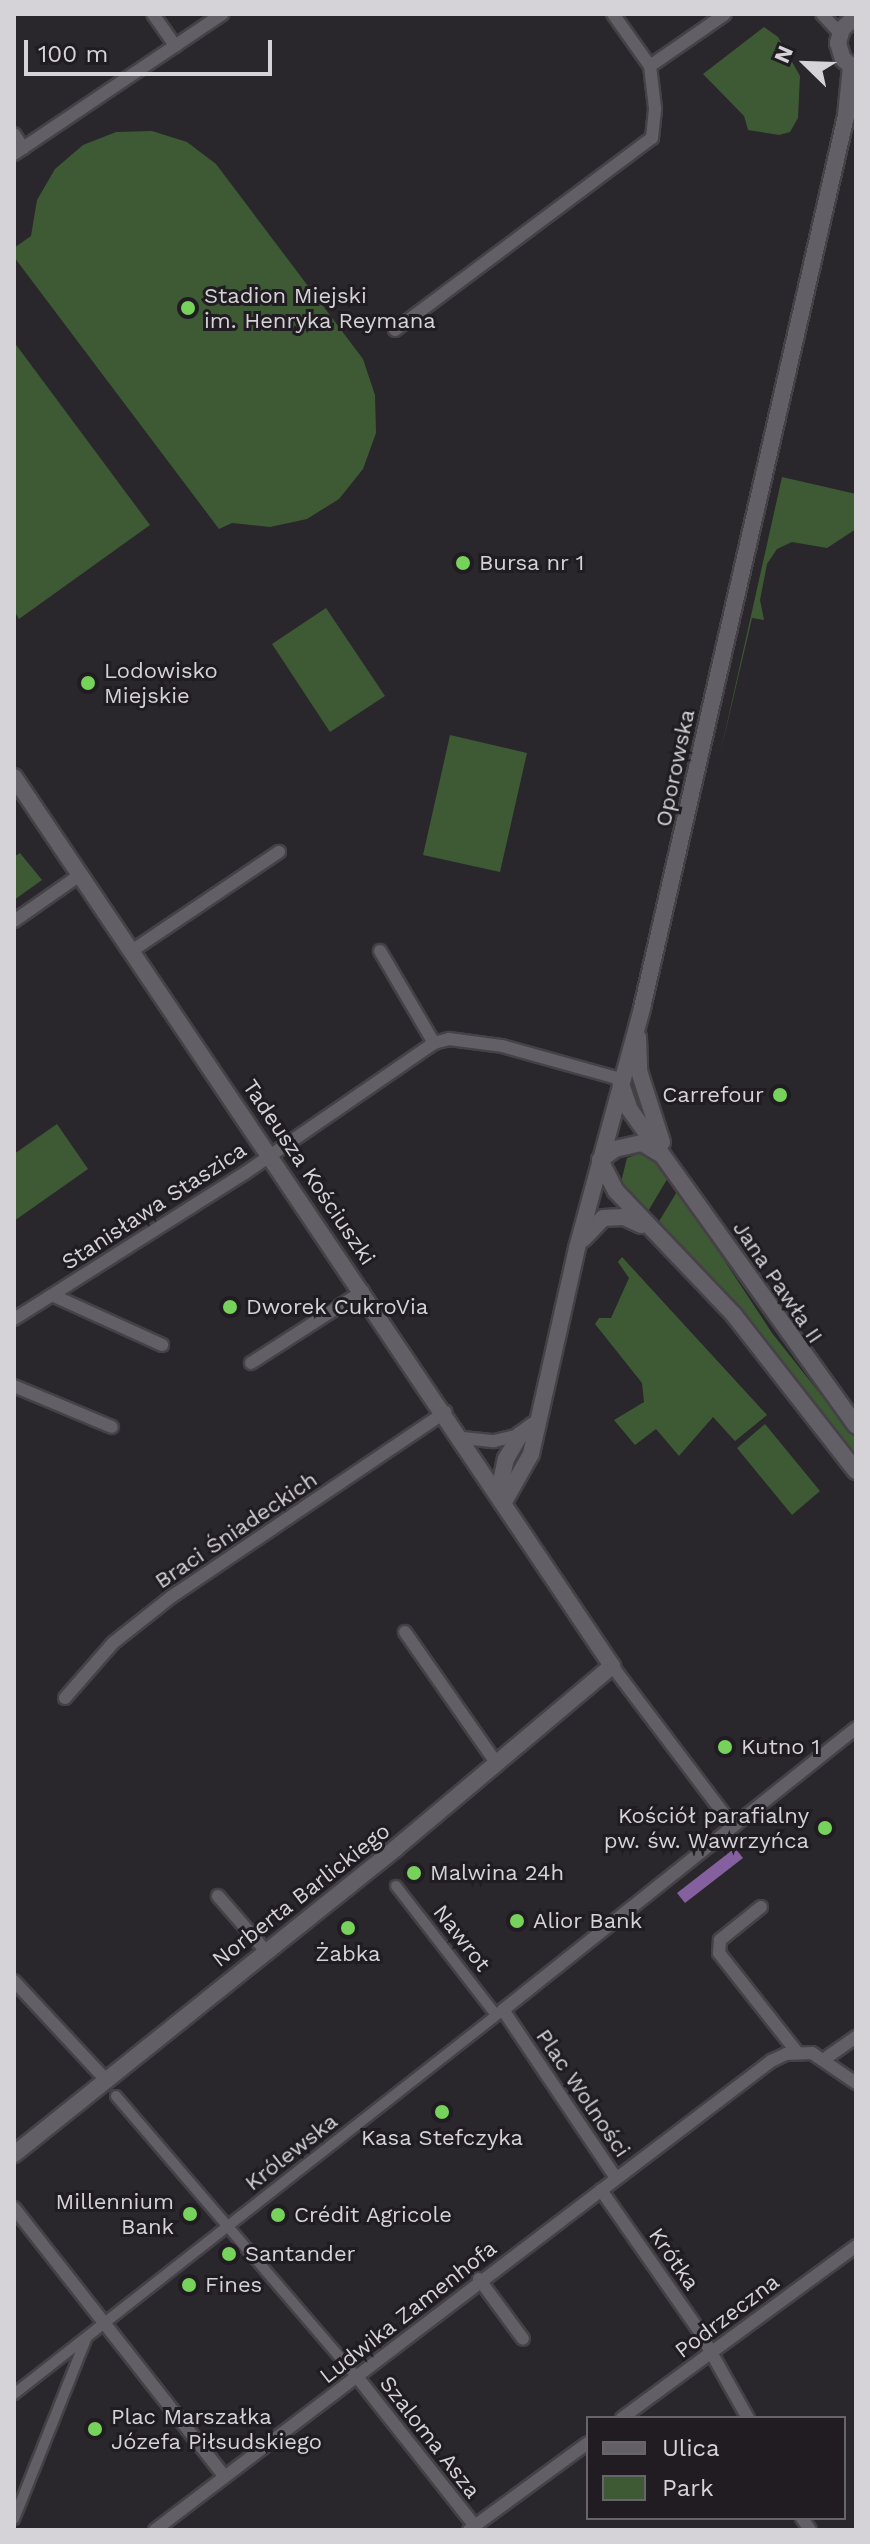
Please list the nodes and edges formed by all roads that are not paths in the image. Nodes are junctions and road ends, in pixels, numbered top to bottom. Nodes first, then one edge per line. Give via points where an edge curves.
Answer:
1 (153, 14) edge
2 (222, 14) edge
3 (613, 14) edge
4 (725, 14) edge
5 (822, 14) edge
6 (854, 15) edge
7 (840, 33) junction
8 (175, 46) junction
9 (650, 66) junction
10 (853, 68) edge
11 (851, 111) edge
12 (14, 134) edge
13 (18, 151) edge
14 (395, 330) dead end
15 (14, 777) edge
16 (279, 852) dead end
17 (81, 874) junction
18 (14, 921) edge
19 (133, 950) junction
20 (380, 951) dead end
21 (642, 1008) junction
22 (434, 1043) junction
23 (620, 1079) junction
24 (270, 1155) junction
25 (668, 1159) junction
26 (600, 1160) junction
27 (646, 1227) junction
28 (577, 1248) junction
29 (363, 1291) junction
30 (52, 1295) junction
31 (14, 1319) edge
32 (162, 1345) dead end
33 (251, 1363) dead end
34 (14, 1386) edge
35 (445, 1412) junction
36 (856, 1426) edge
37 (112, 1427) dead end
38 (527, 1430) junction
39 (463, 1438) junction
40 (856, 1471) edge
41 (502, 1496) junction
42 (405, 1632) dead end
43 (612, 1666) junction
44 (65, 1698) dead end
45 (856, 1728) edge
46 (497, 1764) junction
47 (733, 1826) junction
48 (396, 1886) dead end
49 (218, 1896) dead end
50 (761, 1907) dead end
51 (265, 1950) junction
52 (14, 1981) edge
53 (500, 2012) junction
54 (856, 2037) edge
55 (797, 2052) junction
56 (826, 2058) junction
57 (105, 2079) junction
58 (856, 2083) edge
59 (116, 2096) dead end
60 (14, 2154) edge
61 (616, 2178) junction
62 (601, 2190) junction
63 (14, 2208) edge
64 (229, 2226) junction
65 (856, 2246) edge
66 (479, 2279) junction
67 (103, 2325) junction
68 (87, 2337) junction
69 (523, 2339) dead end
70 (711, 2353) junction
71 (358, 2378) junction
72 (14, 2394) edge
73 (625, 2416) edge
74 (747, 2416) edge
75 (586, 2444) edge
76 (224, 2476) junction
77 (14, 2519) edge
78 (472, 2528) edge
79 (155, 2530) edge

1 - 8 street
2 - 8 street
3 - 9 street
4 - 9 street
5 - 7 street
6 - 7 street
7 - 10 street via 839,49
8 - 13 street
9 - 14 street via 652,138
10 - 11 street, Oporowska
11 - 21 street, Oporowska
12 - 13 street
15 - 17 street, Tadeusza Kościuszki
16 - 19 street
17 - 18 street
17 - 19 street, Tadeusza Kościuszki
19 - 24 street, Tadeusza Kościuszki
20 - 22 street
21 - 23 street, Oporowska
21 - 25 street, Jana Pawła II via 639,1071
22 - 23 street via 449,1039 502,1046
22 - 24 street, Stanisława Staszica
23 - 25 street, Jana Pawła II via 630,1110
23 - 26 street, Oporowska
24 - 29 street, Tadeusza Kościuszki
24 - 30 street, Stanisława Staszica
25 - 26 street via 642,1143 615,1149
25 - 36 street, Jana Pawła II via 775,1318
26 - 27 street via 616,1191
26 - 28 street, Oporowska
27 - 28 street via 624,1217 603,1218
27 - 40 street via 734,1315
28 - 38 street, Oporowska
29 - 33 street
29 - 35 street, Tadeusza Kościuszki
30 - 31 street, Stanisława Staszica
30 - 32 street
34 - 37 street
35 - 39 street, Tadeusza Kościuszki
35 - 44 street, Braci Śniadeckich via 171,1597 113,1643
38 - 39 street via 494,1441
38 - 41 street, Oporowska via 531,1454
39 - 41 street, Tadeusza Kościuszki
41 - 43 street, Tadeusza Kościuszki
42 - 46 street
43 - 46 street, Norberta Barlickiego
43 - 47 street, Tadeusza Kościuszki
45 - 47 street
46 - 51 street, Norberta Barlickiego
47 - 53 street
48 - 53 street, Nawrot
49 - 51 street
50 - 55 street via 720,1940 719,1953
51 - 57 street, Norberta Barlickiego
52 - 57 street
53 - 61 street, Plac Wolności
53 - 64 street, Królewska
54 - 56 street
55 - 56 street
55 - 61 street, Plac Wolności via 771,2061
56 - 58 street
57 - 60 street, Norberta Barlickiego
59 - 64 street, Szaloma Asza
61 - 62 street, Ludwika Zamenhofa
62 - 66 street, Ludwika Zamenhofa
62 - 70 street, Krótka
63 - 67 street
64 - 67 street, Królewska
64 - 71 street, Szaloma Asza
65 - 70 street, Podrzeczna
66 - 69 street
66 - 71 street, Ludwika Zamenhofa
67 - 68 street
67 - 76 street
68 - 72 street
68 - 77 street
70 - 73 street, Podrzeczna
70 - 74 street, Krótka
71 - 76 street, Ludwika Zamenhofa
71 - 78 street, Szaloma Asza
75 - 78 street
76 - 79 street

